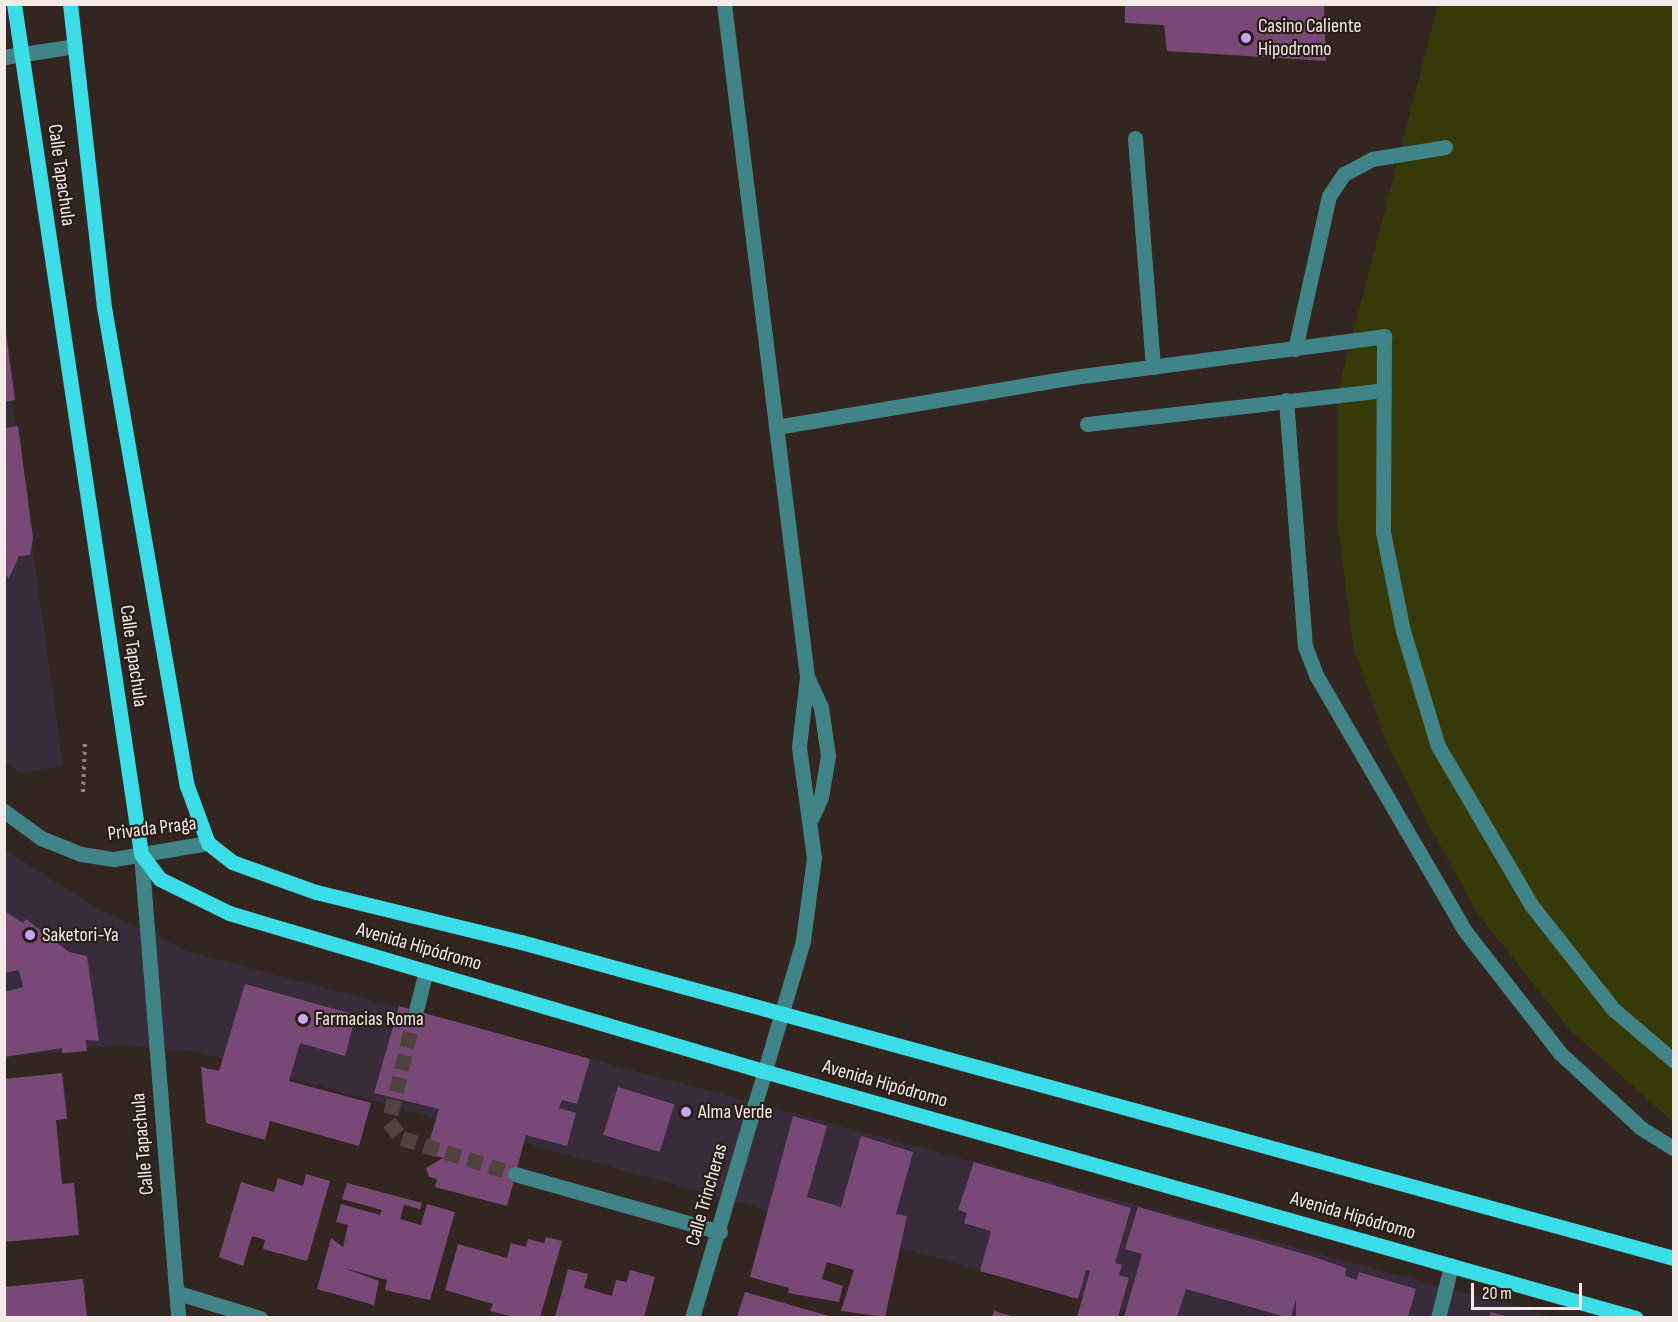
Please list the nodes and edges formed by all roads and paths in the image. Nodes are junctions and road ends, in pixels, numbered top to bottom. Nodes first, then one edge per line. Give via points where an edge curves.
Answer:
1 (14, 4) edge
2 (69, 4) edge
3 (724, 4) edge
4 (75, 46) junction
5 (22, 55) junction
6 (4, 57) edge
7 (1135, 138) dead end
8 (1445, 147) dead end
9 (1295, 350) junction
10 (1153, 367) junction
11 (1384, 390) junction
12 (1286, 400) junction
13 (1087, 424) dead end
14 (776, 427) junction
15 (807, 677) junction
16 (85, 742) dead end
17 (82, 792) dead end
18 (4, 811) edge
19 (812, 817) junction
20 (208, 843) junction
21 (141, 854) junction
22 (426, 971) junction
23 (416, 1010) tunnel mouth
24 (778, 1013) junction
25 (1674, 1061) edge
26 (763, 1071) junction
27 (1674, 1149) edge
28 (515, 1174) tunnel mouth
29 (720, 1232) junction
30 (1674, 1257) edge
31 (1451, 1266) junction
32 (178, 1293) junction
33 (178, 1317) edge
34 (260, 1317) edge
35 (692, 1317) edge
36 (1438, 1317) edge
37 (1636, 1317) edge

1 - 5 main road, Calle Tapachula
2 - 4 main road, Calle Tapachula
3 - 14 street
4 - 5 street
4 - 20 main road, Calle Tapachula via 104,306 187,786
5 - 6 street
5 - 21 main road, Calle Tapachula
7 - 10 street
8 - 9 street via 1372,159 1344,174 1329,196
9 - 10 street
9 - 11 street via 1384,336
10 - 14 street
11 - 12 street
11 - 25 street via 1383,532 1403,631 1438,746 1532,906 1613,1009
12 - 13 street
12 - 27 street via 1305,646 1316,675 1465,931 1560,1053 1641,1128
14 - 15 street
15 - 19 street via 799,747
15 - 19 street via 821,707 828,756 821,798
16 - 17 path
18 - 21 street, Privada Praga via 40,838 81,854 114,859
19 - 24 street, Calle Trincheras via 811,899
20 - 21 street, Privada Praga
20 - 24 main road, Avenida Hipódromo via 232,862 266,878
21 - 22 main road, Avenida Hipódromo via 160,879 203,904
21 - 32 street, Calle Tapachula
22 - 23 street
22 - 26 main road, Avenida Hipódromo
24 - 26 street, Calle Trincheras
24 - 30 main road, Avenida Hipódromo
26 - 29 street, Calle Trincheras
26 - 31 main road, Avenida Hipódromo
28 - 29 street
29 - 35 street, Calle Trincheras
31 - 36 street
31 - 37 main road, Avenida Hipódromo
32 - 33 street, Calle Tapachula
32 - 34 street

